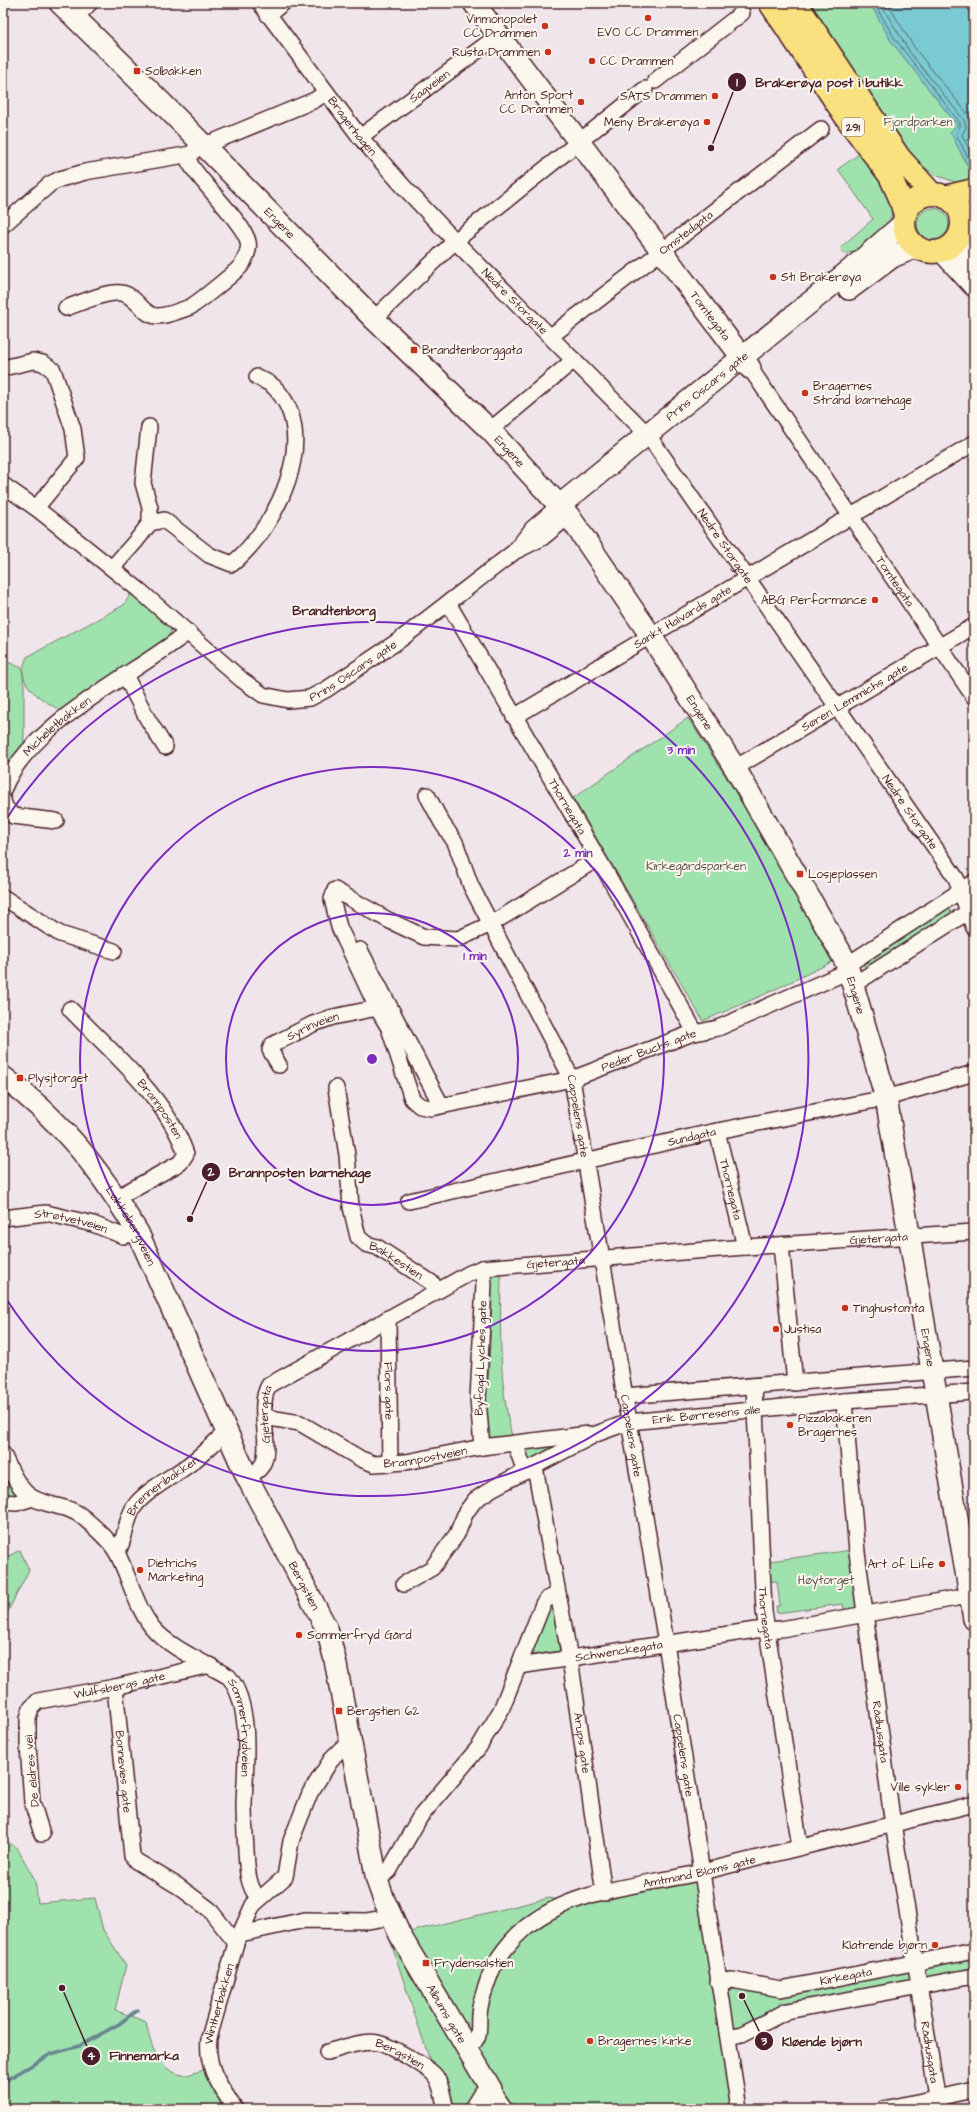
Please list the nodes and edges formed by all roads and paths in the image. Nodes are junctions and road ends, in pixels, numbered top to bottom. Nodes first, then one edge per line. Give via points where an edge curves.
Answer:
1 (60, 3) edge
2 (90, 3) edge
3 (283, 3) edge
4 (474, 3) edge
5 (770, 3) edge
6 (796, 3) edge
7 (264, 9) edge
8 (742, 13) dead end
9 (75, 18) junction
10 (499, 35) junction
11 (326, 92) junction
12 (821, 129) dead end
13 (360, 137) junction
14 (579, 141) junction
15 (196, 148) junction
16 (974, 190) edge
17 (938, 196) junction
18 (904, 220) junction
19 (965, 225) edge
20 (3, 226) edge
21 (455, 241) junction
22 (916, 247) junction
23 (662, 251) junction
24 (942, 251) junction
25 (974, 272) edge
26 (974, 286) edge
27 (66, 308) dead end
28 (374, 319) junction
29 (551, 336) junction
30 (574, 360) junction
31 (746, 363) junction
32 (3, 368) edge
33 (257, 377) dead end
34 (149, 427) dead end
35 (490, 430) junction
36 (652, 440) junction
37 (974, 443) edge
38 (3, 485) edge
39 (36, 508) junction
40 (565, 511) junction
41 (852, 516) junction
42 (150, 523) junction
43 (112, 568) junction
44 (748, 578) junction
45 (448, 603) junction
46 (974, 626) edge
47 (188, 632) junction
48 (651, 636) junction
49 (940, 646) junction
50 (126, 675) junction
51 (974, 697) edge
52 (838, 706) junction
53 (514, 717) junction
54 (165, 746) dead end
55 (735, 768) junction
56 (3, 790) edge
57 (427, 795) dead end
58 (3, 800) edge
59 (56, 821) dead end
60 (597, 859) junction
61 (974, 882) edge
62 (960, 892) junction
63 (3, 897) edge
64 (334, 909) junction
65 (971, 910) edge
66 (491, 924) junction
67 (974, 928) edge
68 (114, 951) dead end
69 (850, 974) junction
70 (377, 1008) junction
71 (70, 1009) dead end
72 (695, 1032) junction
73 (279, 1065) dead end
74 (974, 1073) edge
75 (3, 1078) edge
76 (572, 1079) junction
77 (336, 1088) dead end
78 (886, 1098) junction
79 (441, 1105) junction
80 (717, 1131) junction
81 (585, 1161) junction
82 (116, 1198) junction
83 (409, 1201) dead end
84 (3, 1218) edge
85 (974, 1232) edge
86 (138, 1233) junction
87 (910, 1237) junction
88 (781, 1245) junction
89 (745, 1247) junction
90 (602, 1258) junction
91 (482, 1268) junction
92 (437, 1291) junction
93 (388, 1318) junction
94 (974, 1368) edge
95 (932, 1372) junction
96 (795, 1383) junction
97 (754, 1386) junction
98 (974, 1392) edge
99 (936, 1395) junction
100 (624, 1396) junction
101 (844, 1401) junction
102 (215, 1405) joint
103 (756, 1409) junction
104 (264, 1417) junction
105 (630, 1422) junction
106 (227, 1431) junction
107 (596, 1434) junction
108 (515, 1443) junction
109 (482, 1447) junction
110 (3, 1454) edge
111 (390, 1464) junction
112 (530, 1470) junction
113 (247, 1476) junction
114 (33, 1498) junction
115 (3, 1502) edge
116 (117, 1553) junction
117 (404, 1584) dead end
118 (558, 1594) junction
119 (972, 1595) edge
120 (864, 1615) junction
121 (974, 1619) edge
122 (766, 1630) junction
123 (666, 1643) junction
124 (570, 1659) junction
125 (210, 1665) junction
126 (519, 1666) junction
127 (115, 1687) junction
128 (31, 1708) joint
129 (351, 1746) junction
130 (974, 1804) edge
131 (893, 1824) junction
132 (42, 1834) dead end
133 (800, 1848) junction
134 (701, 1872) junction
135 (377, 1880) junction
136 (604, 1893) junction
137 (259, 1899) junction
138 (391, 1917) junction
139 (238, 1938) junction
140 (974, 1951) edge
141 (914, 1963) junction
142 (974, 1976) edge
143 (718, 1982) junction
144 (918, 1987) junction
145 (479, 2013) junction
146 (456, 2030) junction
147 (728, 2037) junction
148 (467, 2048) junction
149 (326, 2052) dead end
150 (480, 2071) junction
151 (491, 2089) junction
152 (974, 2090) edge
153 (938, 2103) edge
154 (234, 2109) edge
155 (446, 2109) edge
156 (470, 2109) edge
157 (475, 2109) edge
158 (505, 2109) edge
159 (739, 2109) edge
160 (884, 2109) edge

1 - 9 main road, Engene
2 - 9 street
3 - 7 street
4 - 10 main road, Tomtegata
5 - 18 highway, 291 via 848,120 890,176 900,198
6 - 17 highway, 291 via 899,157
7 - 11 street, Bragerhagen
8 - 14 street
9 - 15 main road, Engene
10 - 13 street, Sagveien
10 - 14 main road, Tomtegata
11 - 13 street, Bragerhagen
11 - 15 street via 315,100
12 - 23 street, Omstedgata
13 - 21 street, Bragerhagen
14 - 21 street
14 - 23 main road, Tomtegata
15 - 20 street via 60,179 50,184
15 - 27 street via 188,162 195,174 241,227 248,242 246,256 240,266 191,306 158,316 148,314 135,299 121,292
15 - 28 main road, Engene
16 - 17 highway
17 - 18 highway via 915,200
17 - 19 highway, 291 via 951,201
18 - 22 highway, 291 via 909,241
18 - 31 main road, Prins Oscars gate
19 - 24 highway via 953,244
19 - 25 main road
21 - 28 street
21 - 29 street, Nedre Storgate
22 - 24 highway via 933,253
22 - 31 main road, Prins Oscars gate via 882,263
23 - 29 street, Omstedgata
23 - 31 main road, Tomtegata
24 - 26 main road
28 - 35 main road, Engene
29 - 30 street, Nedre Storgate
30 - 35 street
30 - 36 street, Nedre Storgate
31 - 36 main road, Prins Oscars gate
31 - 41 street, Tomtegata
32 - 39 street via 33,361 43,363 53,370 73,429 77,458
33 - 42 street via 275,387 290,410 296,445 291,472 265,528 232,564 208,554 164,520
34 - 42 street via 143,483 150,508
35 - 40 main road, Engene
36 - 40 main road, Prins Oscars gate
36 - 44 street, Nedre Storgate
37 - 41 street, Sankt Halvards gate
38 - 39 street, Prins Oscars gate
39 - 43 street, Prins Oscars gate
40 - 45 street, Prins Oscars gate via 542,538 514,552
40 - 48 main road, Engene
41 - 44 street, Sankt Halvards gate
41 - 49 street, Tomtegata
42 - 43 street
43 - 47 street, Prins Oscars gate
44 - 48 street, Sankt Halvards gate
44 - 52 street, Nedre Storgate
45 - 47 street, Prins Oscars gate via 377,656 310,698 288,700 263,695 242,680
45 - 53 street, Thornegata
46 - 49 street, Søren Lemmichs gate
47 - 50 street, Micheletbakken
48 - 53 street, Sankt Halvards gate
48 - 55 main road, Engene
49 - 51 street, Tomtegata
49 - 52 street, Søren Lemmichs gate
50 - 54 street via 147,718
50 - 56 street, Micheletbakken via 60,721 32,746 12,772
52 - 55 street, Søren Lemmichs gate
52 - 62 street, Nedre Storgate via 956,878
53 - 60 street, Thornegata
55 - 69 main road, Engene
57 - 66 street, Cappelens gate via 455,842 471,886
58 - 59 street via 5,807 13,816
60 - 66 street
60 - 72 street, Thornegata
61 - 62 street
62 - 65 street, Nedre Storgate
62 - 69 street
63 - 68 street via 60,934
64 - 66 street, Peder Buchs gate via 332,899 335,890 424,937 458,939
64 - 70 street, Peder Buchs gate via 339,926
64 - 79 street via 345,922 384,993
65 - 67 street, Nedre Storgate
65 - 69 street
66 - 76 street, Cappelens gate
69 - 72 street, Peder Buchs gate via 718,1028
69 - 78 main road, Engene
70 - 73 street, Syrinveien via 313,1024 272,1045 270,1050
70 - 79 street, Peder Buchs gate via 389,1028 412,1098 420,1106 431,1108
71 - 82 street, Brannposten via 152,1094 186,1154 180,1163
72 - 76 street, Peder Buchs gate
74 - 78 street, Sundgata
75 - 82 main road, Løkkebergveien via 51,1116 84,1152
76 - 79 street, Peder Buchs gate
76 - 81 street, Cappelens gate
77 - 92 street, Bakkestien via 347,1155 351,1207 358,1237 432,1283
78 - 80 street, Sundgata
78 - 87 main road, Engene
80 - 81 street, Sundgata
80 - 89 street, Thornegata
81 - 83 street, Sundgata
81 - 90 street, Cappelens gate
82 - 86 main road, Løkkebergveien
84 - 86 street, Strøtvetveien via 46,1213 93,1224 124,1236
85 - 87 street, Gjetergata
86 - 102 main road, Løkkebergveien
87 - 88 street, Gjetergata
87 - 95 main road, Engene
88 - 89 street, Gjetergata
88 - 96 street
89 - 90 street, Gjetergata
90 - 91 street, Gjetergata
90 - 100 street, Cappelens gate
91 - 92 street, Gjetergata
91 - 109 street, Byfogd Lyches gate via 484,1284 478,1399
92 - 93 street, Gjetergata
93 - 104 street, Gjetergata via 269,1385 264,1394
93 - 111 street, Flors gate
94 - 95 street, Erik Børresens alle
95 - 96 street, Erik Børresens alle
95 - 99 main road, Engene
96 - 97 street, Erik Børresens alle
97 - 100 street, Erik Børresens alle
97 - 103 street, Thornegata
98 - 99 street, Erik Børresens alle
99 - 101 street, Erik Børresens alle
99 - 119 main road, Engene
100 - 105 street, Cappelens gate
101 - 103 street, Erik Børresens alle
101 - 120 street, Rådhusgata
102 - 106 main road, Bergstien
103 - 105 street, Erik Børresens alle
103 - 122 street, Thornegata
104 - 111 street, Brannpostveien via 300,1423 361,1459 374,1464
104 - 113 street, Gjetergata via 266,1456 260,1470
105 - 107 street, Erik Børresens alle
105 - 123 street, Cappelens gate
106 - 113 main road, Bergstien
106 - 116 street, Brenneribakken via 134,1507 122,1546
107 - 108 street, Brannpostveien
107 - 112 street, Erik Børresens alle
108 - 109 street, Brannpostveien
108 - 112 street, Arups gate
109 - 111 street, Brannpostveien
110 - 114 street, Sommerfrydveien via 15,1478
112 - 117 street, Erik Børresens alle via 475,1500 466,1512 457,1534 432,1568
112 - 118 street, Arups gate
113 - 129 main road, Bergstien via 327,1629
114 - 115 street via 16,1503
114 - 116 street, Sommerfrydveien via 79,1514
116 - 125 street, Sommerfrydveien via 135,1598 154,1629 173,1645
118 - 124 street, Arups gate
118 - 126 street via 543,1604
119 - 120 street, Schwenckegata
119 - 121 main road, Engene
120 - 122 street, Schwenckegata
120 - 131 street, Rådhusgata
122 - 123 street, Schwenckegata
122 - 133 street, Thornegata
123 - 124 street, Schwenckegata
123 - 134 street, Cappelens gate
124 - 126 street, Schwenckegata
124 - 136 street, Arups gate
125 - 127 street, Wulfsbergs gate
125 - 137 street, Sommerfrydveien via 229,1677 234,1684 244,1720 247,1866 251,1886
126 - 135 street via 501,1710 479,1747 420,1817 389,1871
127 - 128 street, Wulfsbergs gate via 38,1701
127 - 139 street, Bonnevies gate via 132,1856 209,1909
128 - 132 street, De eldres vei via 28,1718 28,1745 32,1802
129 - 135 main road, Bergstien
129 - 137 street via 341,1749 333,1757 310,1793 291,1842 285,1877
130 - 131 street, Amtmand Bloms gate
131 - 133 street, Amtmand Bloms gate
131 - 141 street, Rådhusgata
133 - 134 street, Amtmand Bloms gate
134 - 136 street, Amtmand Bloms gate
134 - 143 street, Cappelens gate
135 - 138 main road, Bergstien
136 - 145 street, Amtmand Bloms gate via 560,1906 527,1927 511,1942 490,1974
137 - 139 street, Wintherbakken via 253,1905
138 - 139 street via 367,1921 305,1920
138 - 146 main road, Albums gate
139 - 154 street, Wintherbakken via 209,2038 207,2054 212,2072
140 - 141 street, Kirkegata
141 - 143 street, Kirkegata via 781,1989 732,1980
141 - 144 street, Rådhusgata
142 - 144 street, Kirkegata
143 - 147 street, Cappelens gate
144 - 147 street, Kirkegata via 787,2011 742,2034
144 - 153 street, Rådhusgata
145 - 146 street
145 - 148 street, Amtmand Bloms gate via 478,2034 475,2042
146 - 148 main road, Albums gate
147 - 159 street, Cappelens gate
148 - 150 main road, Albums gate
149 - 155 street, Bergstien via 379,2043 432,2071 437,2077
150 - 151 main road, Albums gate
150 - 156 main road via 470,2084
151 - 157 main road
151 - 158 street, Albums gate
152 - 153 street
153 - 160 street

